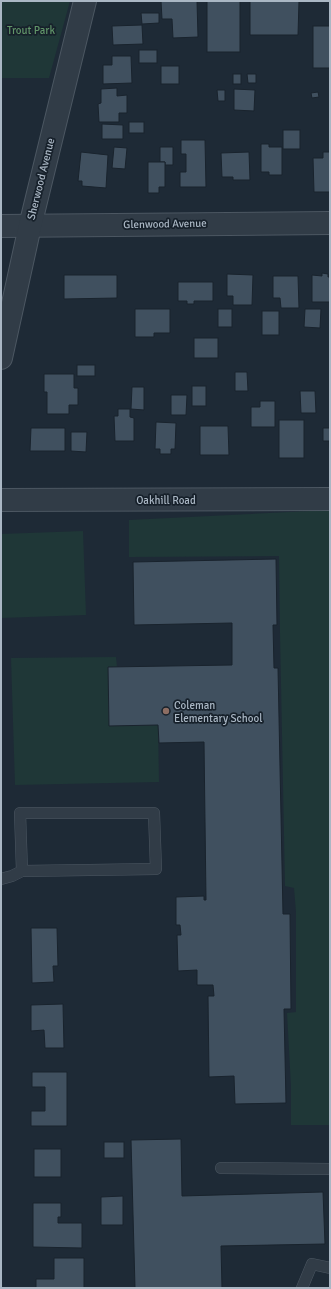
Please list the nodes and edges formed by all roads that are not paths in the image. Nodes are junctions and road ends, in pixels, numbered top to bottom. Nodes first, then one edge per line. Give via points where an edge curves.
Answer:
1 (85, 1) edge
2 (330, 223) edge
3 (1, 226) edge
4 (30, 226) junction
5 (1, 358) edge
6 (330, 499) edge
7 (1, 500) edge
8 (22, 871) junction
9 (1, 879) edge
10 (221, 1168) dead end
11 (330, 1169) edge
12 (330, 1268) edge
13 (302, 1288) edge

1 - 4 street, Sherwood Avenue
2 - 4 street, Glenwood Avenue
3 - 4 street, Glenwood Avenue
4 - 5 street, Sherwood Avenue
6 - 7 street, Oakhill Road
8 - 8 lane via 156,869 154,813 20,813
8 - 9 lane
10 - 11 lane
12 - 13 lane via 312,1264

